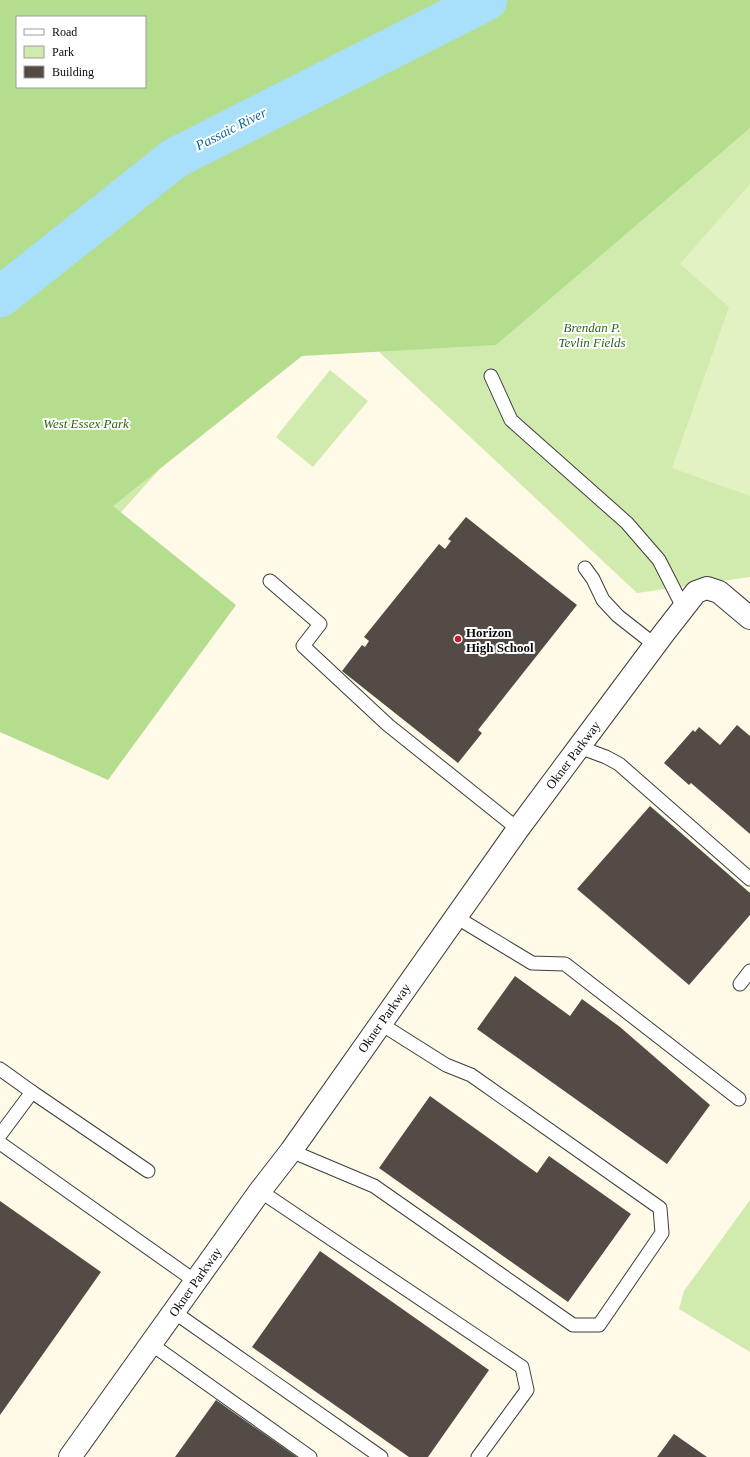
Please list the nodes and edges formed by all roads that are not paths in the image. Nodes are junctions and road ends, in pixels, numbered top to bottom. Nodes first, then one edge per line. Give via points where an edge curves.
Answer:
1 (491, 376) dead end
2 (585, 568) dead end
3 (270, 581) dead end
4 (684, 609) junction
5 (750, 618) edge
6 (655, 645) junction
7 (579, 747) junction
8 (518, 829) junction
9 (750, 879) edge
10 (456, 917) junction
11 (750, 971) edge
12 (740, 984) dead end
13 (381, 1024) junction
14 (0, 1069) edge
15 (32, 1092) junction
16 (739, 1099) dead end
17 (0, 1136) edge
18 (0, 1143) edge
19 (290, 1152) junction
20 (148, 1171) dead end
21 (260, 1191) junction
22 (196, 1281) junction
23 (174, 1312) junction
24 (151, 1344) junction
25 (70, 1457) edge
26 (310, 1457) edge
27 (381, 1457) edge
28 (478, 1457) edge

1 - 4 lane via 511,420 627,523 660,560
2 - 6 lane via 603,600 618,616
3 - 8 lane via 320,624 303,646 388,725
4 - 5 street, Okner Parkway via 696,592 707,588 719,592
4 - 6 street, Okner Parkway
6 - 7 street, Okner Parkway
7 - 8 street, Okner Parkway
7 - 9 lane via 618,764
8 - 10 street, Okner Parkway
10 - 13 street, Okner Parkway
10 - 16 lane via 532,963 565,964
11 - 12 lane
13 - 19 street, Okner Parkway
13 - 19 lane via 446,1065 471,1075 660,1208 662,1233 598,1326 573,1326 374,1186
14 - 15 lane
15 - 17 lane
15 - 20 lane
18 - 22 lane
19 - 21 street, Okner Parkway
21 - 22 street, Okner Parkway
21 - 28 lane via 522,1367 527,1390
22 - 23 street, Okner Parkway
23 - 24 street, Okner Parkway
23 - 27 lane
24 - 25 street, Okner Parkway
24 - 26 lane

